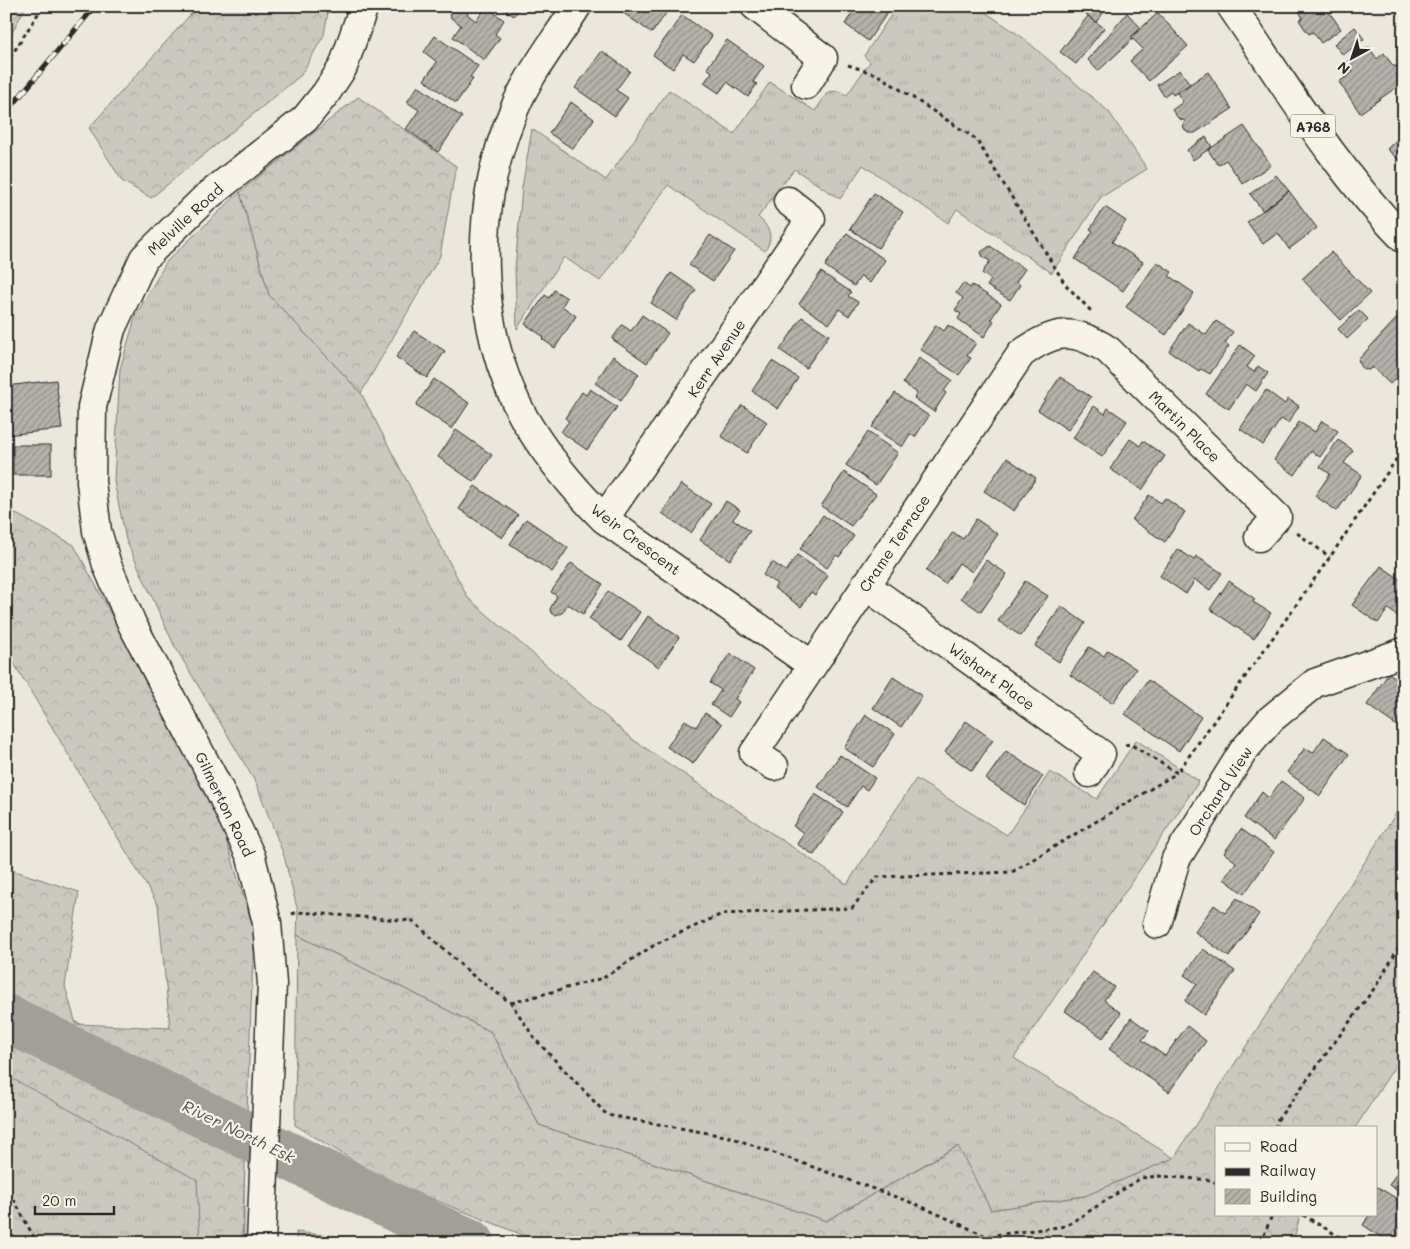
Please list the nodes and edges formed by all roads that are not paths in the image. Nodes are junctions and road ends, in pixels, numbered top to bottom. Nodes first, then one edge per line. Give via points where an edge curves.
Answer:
1 (364, 6) edge
2 (577, 6) edge
3 (755, 6) edge
4 (1231, 6) edge
5 (806, 85) dead end
6 (788, 201) dead end
7 (1404, 239) edge
8 (1076, 335) joint
9 (604, 519) junction
10 (1259, 536) dead end
11 (107, 565) joint
12 (865, 585) junction
13 (1404, 652) edge
14 (812, 665) junction
15 (1095, 763) road end
16 (774, 766) dead end
17 (1157, 924) dead end
18 (262, 1243) edge

1 - 11 street, Melville Road via 343,67 326,94 305,119 204,199 144,258 111,329 92,407 91,472 97,531
2 - 9 street, Weir Crescent via 514,109 499,151 490,193 486,240 487,288 493,338 524,418 569,483
3 - 5 street via 823,58
4 - 7 street, A768 via 1358,189
6 - 9 street, Kerr Avenue via 811,219
8 - 10 street, Martin Place via 1108,350 1277,517
8 - 12 street, Crame Terrace via 1040,340 1021,354
9 - 14 street, Weir Crescent
11 - 18 street, Gilmerton Road via 132,624 219,789 251,858 268,923 272,984
12 - 14 street, Crame Terrace
12 - 15 street, Wishart Place
13 - 17 street, Orchard View via 1314,683 1271,719 1244,750 1176,859
14 - 16 street, Crame Terrace via 754,753

